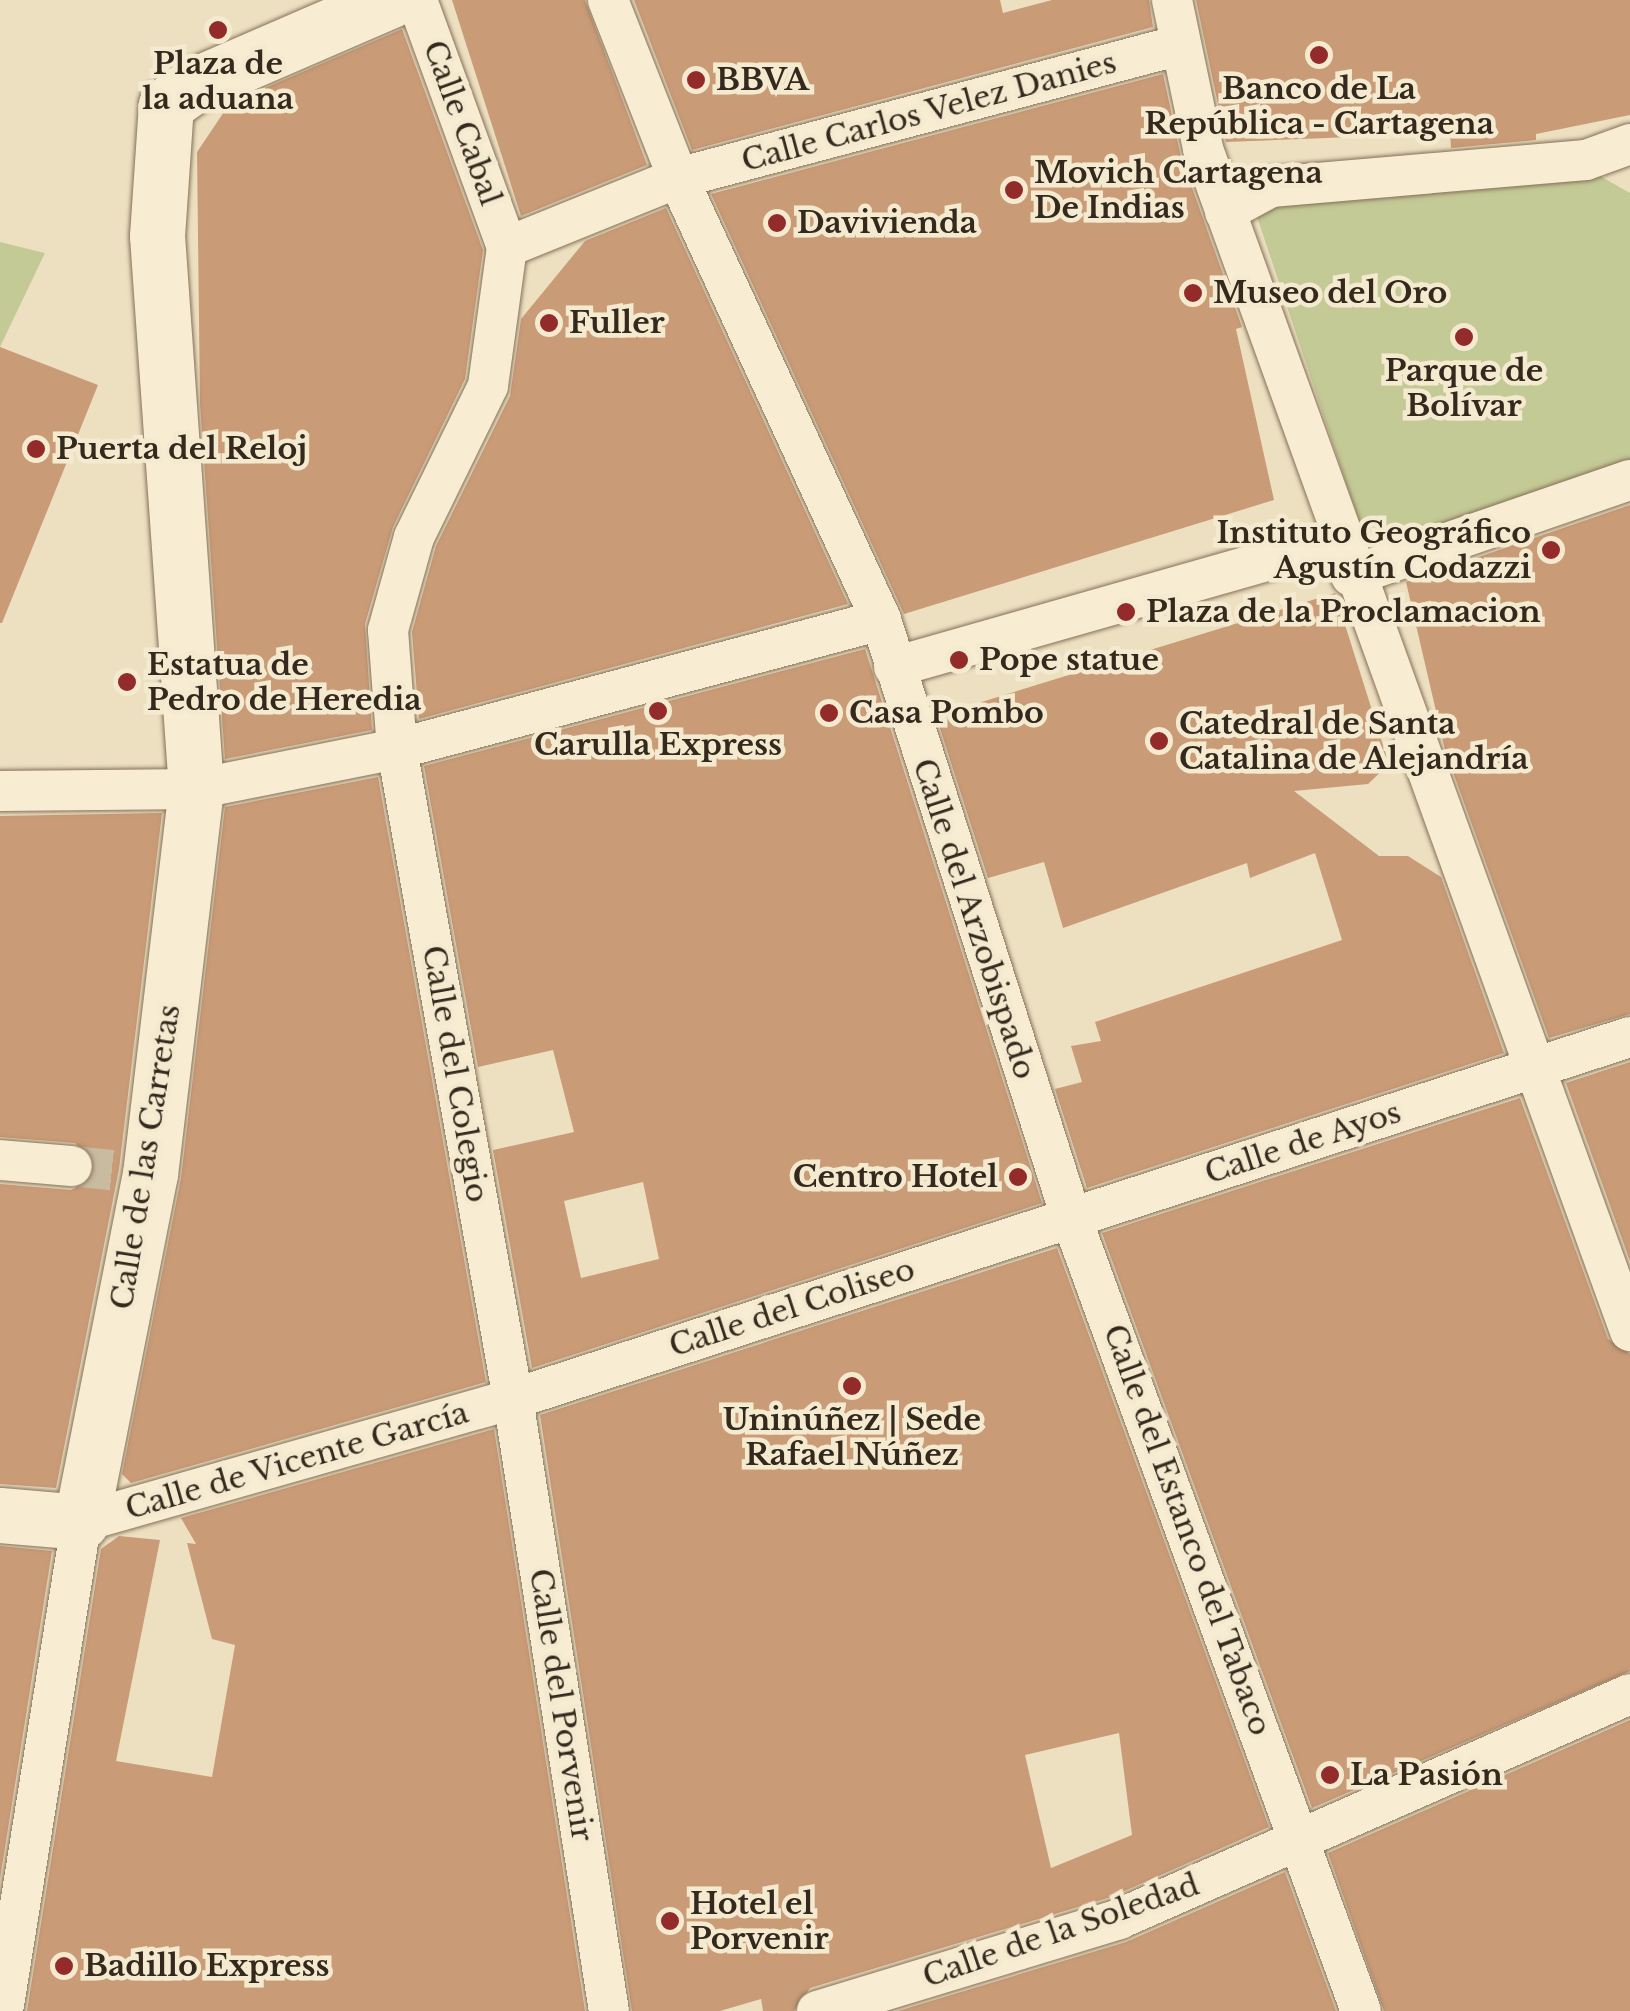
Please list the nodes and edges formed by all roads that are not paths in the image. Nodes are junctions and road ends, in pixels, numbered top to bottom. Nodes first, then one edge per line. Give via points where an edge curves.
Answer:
1 (391, 0) edge
2 (417, 0) edge
3 (608, 0) edge
4 (1172, 0) edge
5 (1180, 45) junction
6 (1630, 144) edge
7 (678, 178) junction
8 (1225, 212) junction
9 (506, 247) junction
10 (1630, 480) edge
11 (1346, 558) junction
12 (881, 620) junction
13 (894, 667) junction
14 (397, 750) junction
15 (196, 789) junction
16 (0, 791) edge
17 (1630, 1037) edge
18 (1536, 1069) junction
19 (0, 1160) edge
20 (72, 1166) tunnel mouth
21 (1071, 1218) junction
22 (1630, 1331) edge
23 (513, 1399) junction
24 (0, 1514) edge
25 (81, 1522) junction
26 (1630, 1694) edge
27 (1302, 1844) junction
28 (2, 2011) edge
29 (609, 2011) edge
30 (817, 2011) edge
31 (1361, 2011) edge

1 - 15 street, Calle de las Carretas via 192,86 166,105 157,236
2 - 9 street, Calle Cabal
3 - 7 street, Calle del Arzobispado
4 - 5 street
5 - 7 street, Calle Carlos Velez Danies
5 - 8 street
6 - 8 street via 1586,160 1272,187
7 - 9 street, Calle Carlos Velez Danies
7 - 12 street, Calle del Arzobispado
8 - 11 street
9 - 14 street, Calle del Colegio via 488,386 414,536 388,630
10 - 11 street
11 - 13 street
11 - 18 street
12 - 13 street, Calle del Arzobispado
12 - 14 street
13 - 21 street, Calle del Arzobispado
14 - 15 street
14 - 23 street, Calle del Colegio
15 - 16 street
15 - 25 street, Calle de las Carretas via 150,1174
17 - 18 street, Calle de Ayos
18 - 21 street, Calle de Ayos
18 - 22 street
19 - 20 street
21 - 23 street, Calle del Coliseo
21 - 27 street, Calle del Estanco del Tabaco
23 - 25 street, Calle de Vicente García
23 - 29 street, Calle del Porvenir
24 - 25 street
25 - 28 street
26 - 27 street, Calle de la Soledad
27 - 30 street, Calle de la Soledad via 1119,1918
27 - 31 street, Calle del Estanco del Tabaco

